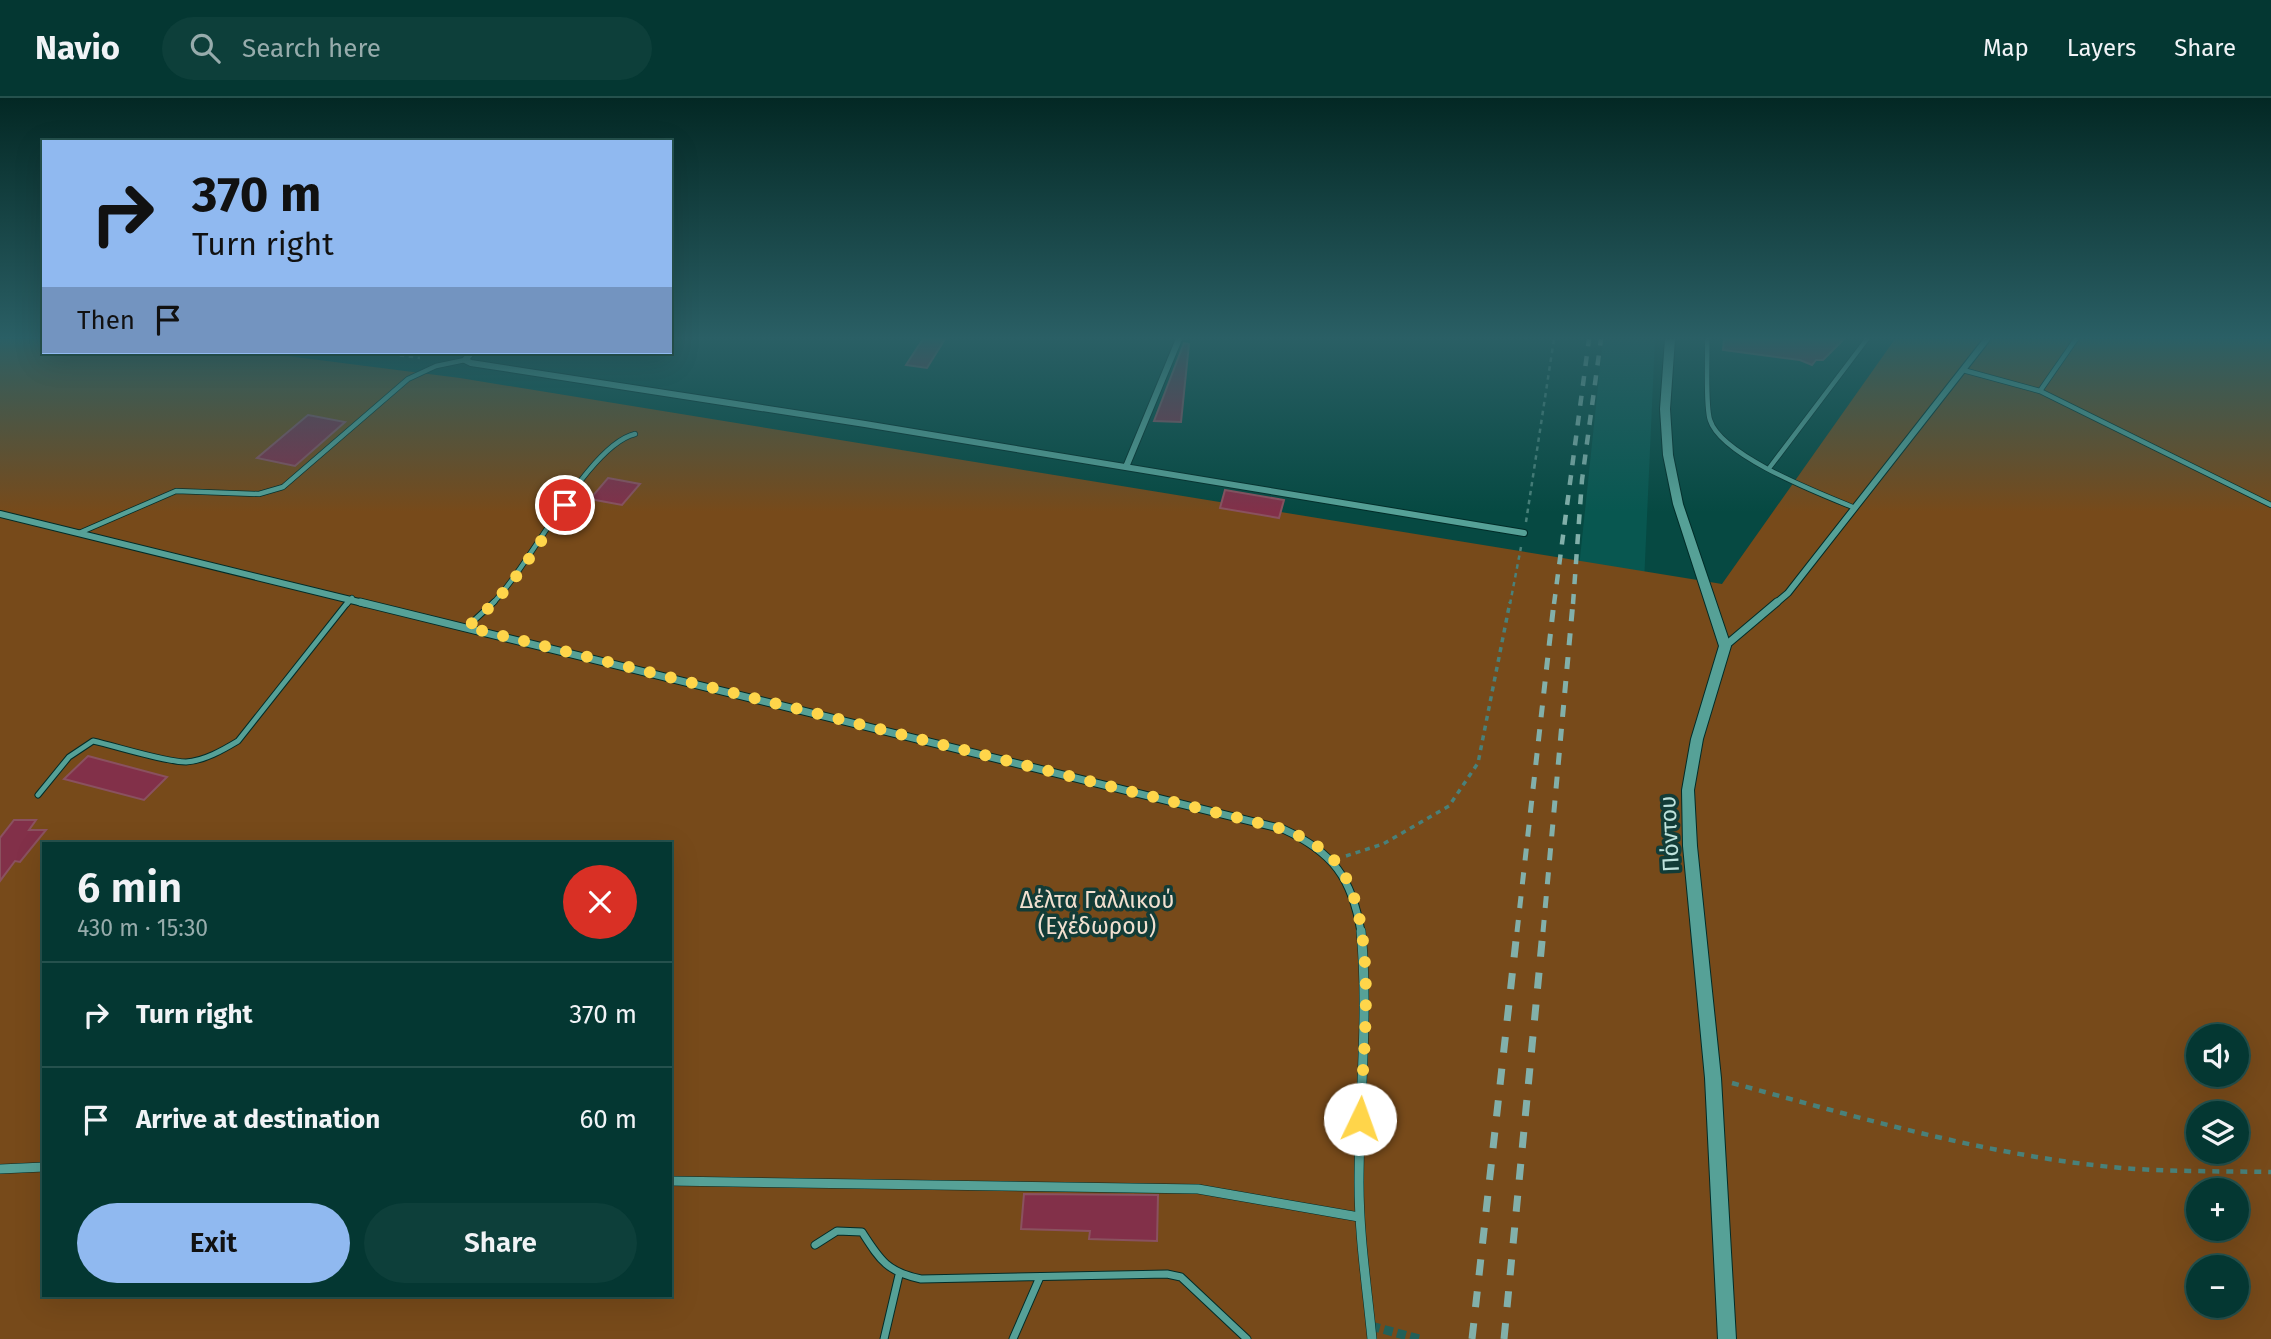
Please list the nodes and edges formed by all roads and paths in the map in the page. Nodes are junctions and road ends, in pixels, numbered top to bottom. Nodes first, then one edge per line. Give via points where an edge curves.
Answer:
1 (386, 397) edge
2 (693, 397) edge
3 (1155, 397) edge
4 (1545, 397) edge
5 (1666, 397) edge
6 (1709, 397) edge
7 (1823, 397) edge
8 (1942, 397) edge
9 (2052, 397) edge
10 (635, 434) dead end
11 (1126, 467) junction
12 (1770, 467) junction
13 (2271, 506) edge
14 (1855, 508) junction
15 (0, 514) edge
16 (79, 533) junction
17 (1524, 533) junction
18 (352, 598) junction
19 (467, 627) junction
20 (1725, 646) junction
21 (38, 795) dead end
22 (1334, 860) junction
23 (1713, 1078) junction
24 (42, 1167) edge
25 (0, 1169) edge
26 (2271, 1172) edge
27 (672, 1181) edge
28 (1359, 1217) junction
29 (816, 1245) dead end
30 (899, 1275) junction
31 (1041, 1277) junction
32 (884, 1339) edge
33 (1013, 1339) edge
34 (1247, 1339) edge
35 (1372, 1339) edge
36 (1727, 1339) edge

1 - 16 lane via 283,487 259,494 176,491
2 - 11 street
3 - 11 street
4 - 17 path
5 - 20 street via 1668,455 1678,504
6 - 12 lane via 1714,430 1742,454
7 - 12 lane
8 - 14 street
9 - 13 lane
10 - 19 lane via 618,440 572,489 505,592
11 - 17 street
12 - 14 lane
14 - 20 street via 1788,593
15 - 16 street
16 - 18 street
17 - 22 path via 1478,763 1449,806 1384,844
18 - 19 street
18 - 21 lane via 238,741 185,762 93,741 70,755
19 - 22 street via 1283,829
20 - 23 street, Πόντου via 1697,740 1688,790
22 - 28 street via 1359,915 1367,978
23 - 26 path via 1997,1150 2111,1167
23 - 36 street, Πόντου
24 - 25 street
27 - 28 street via 1198,1189
28 - 35 street
29 - 30 lane via 840,1229 862,1232 888,1269
30 - 31 lane via 921,1279
30 - 32 lane
31 - 33 lane
31 - 34 lane via 1181,1277

